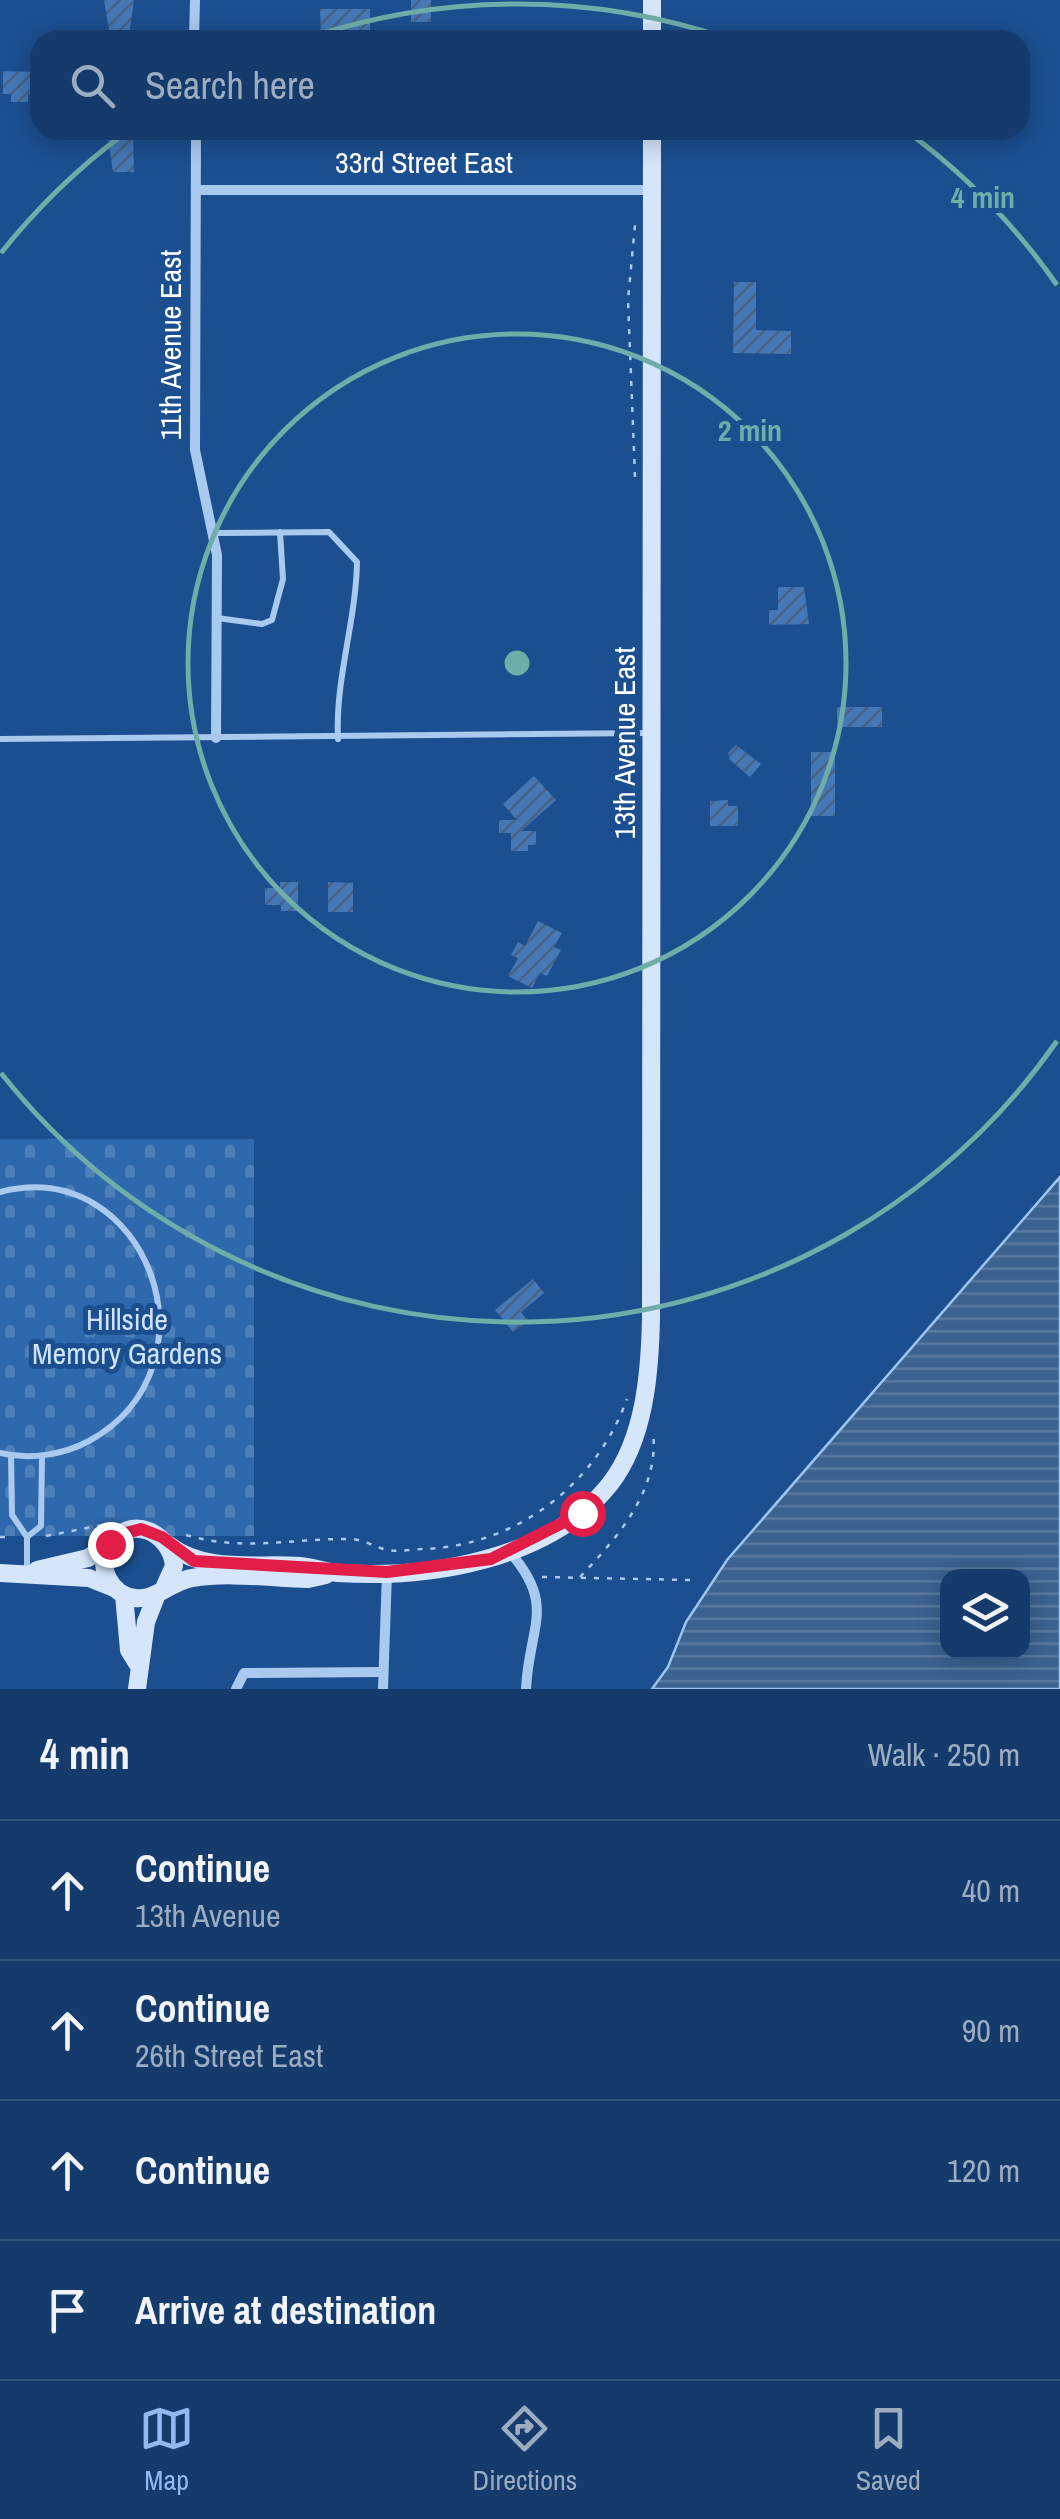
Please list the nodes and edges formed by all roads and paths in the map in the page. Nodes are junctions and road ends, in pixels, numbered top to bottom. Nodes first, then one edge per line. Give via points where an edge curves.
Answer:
1 (195, 0) edge
2 (652, 0) edge
3 (194, 30) edge
4 (652, 30) edge
5 (196, 140) edge
6 (651, 140) edge
7 (196, 190) junction
8 (645, 190) junction
9 (635, 478) dead end
10 (280, 532) junction
11 (214, 534) junction
12 (216, 618) junction
13 (653, 732) junction
14 (216, 738) junction
15 (0, 739) edge
16 (338, 739) junction
17 (0, 1192) edge
18 (630, 1391) dead end
19 (641, 1409) junction
20 (0, 1453) edge
21 (11, 1456) junction
22 (42, 1456) junction
23 (120, 1520) dead end
24 (0, 1537) edge
25 (27, 1537) junction
26 (172, 1538) junction
27 (110, 1544) junction
28 (508, 1551) junction
29 (27, 1572) junction
30 (336, 1572) junction
31 (387, 1572) junction
32 (0, 1573) edge
33 (531, 1577) junction
34 (580, 1577) junction
35 (690, 1580) dead end
36 (161, 1590) junction
37 (119, 1591) junction
38 (138, 1664) junction
39 (383, 1672) junction
40 (137, 1689) edge
41 (236, 1689) edge
42 (382, 1689) edge
43 (526, 1689) edge

1 - 3 street
2 - 4 main road
5 - 7 street, 11th Avenue East
6 - 8 main road, 13th Avenue East
7 - 8 street, 33rd Street East
7 - 11 street, 11th Avenue East via 195,450
8 - 9 path via 628,300
8 - 13 main road, 13th Avenue East
10 - 11 lane
10 - 12 lane via 283,579 272,620
10 - 16 lane via 329,532 357,562
11 - 12 street, 11th Avenue East
12 - 14 street, 11th Avenue East
13 - 16 lane
13 - 19 main road, 13th Avenue East via 650,1356
14 - 15 lane
14 - 16 lane
17 - 22 lane via 46,1190 110,1217 135,1242 161,1307 161,1342 133,1406 92,1439
18 - 26 path via 600,1457 560,1496 488,1538 389,1550 357,1539 240,1547
19 - 28 main road, 13th Avenue East via 611,1482 582,1513
19 - 34 path via 654,1434 644,1488 629,1520
20 - 21 lane
21 - 22 lane
21 - 25 lane via 12,1515
22 - 25 lane via 41,1526
23 - 25 path
24 - 25 path
25 - 29 lane
26 - 27 main road via 141,1529
26 - 30 main road via 182,1555 209,1563
26 - 36 main road via 174,1566
27 - 29 main road via 72,1563
27 - 37 main road via 104,1566
28 - 31 main road, 13th Avenue East
28 - 33 street
29 - 32 main road
29 - 37 main road via 89,1578
30 - 31 main road, 13th Avenue East
30 - 36 main road via 308,1579 198,1577
31 - 39 street
33 - 34 path
33 - 43 street via 538,1618
34 - 35 path
36 - 37 main road via 146,1598
36 - 38 main road
37 - 38 main road
38 - 40 main road
39 - 41 street via 244,1673
39 - 42 street

